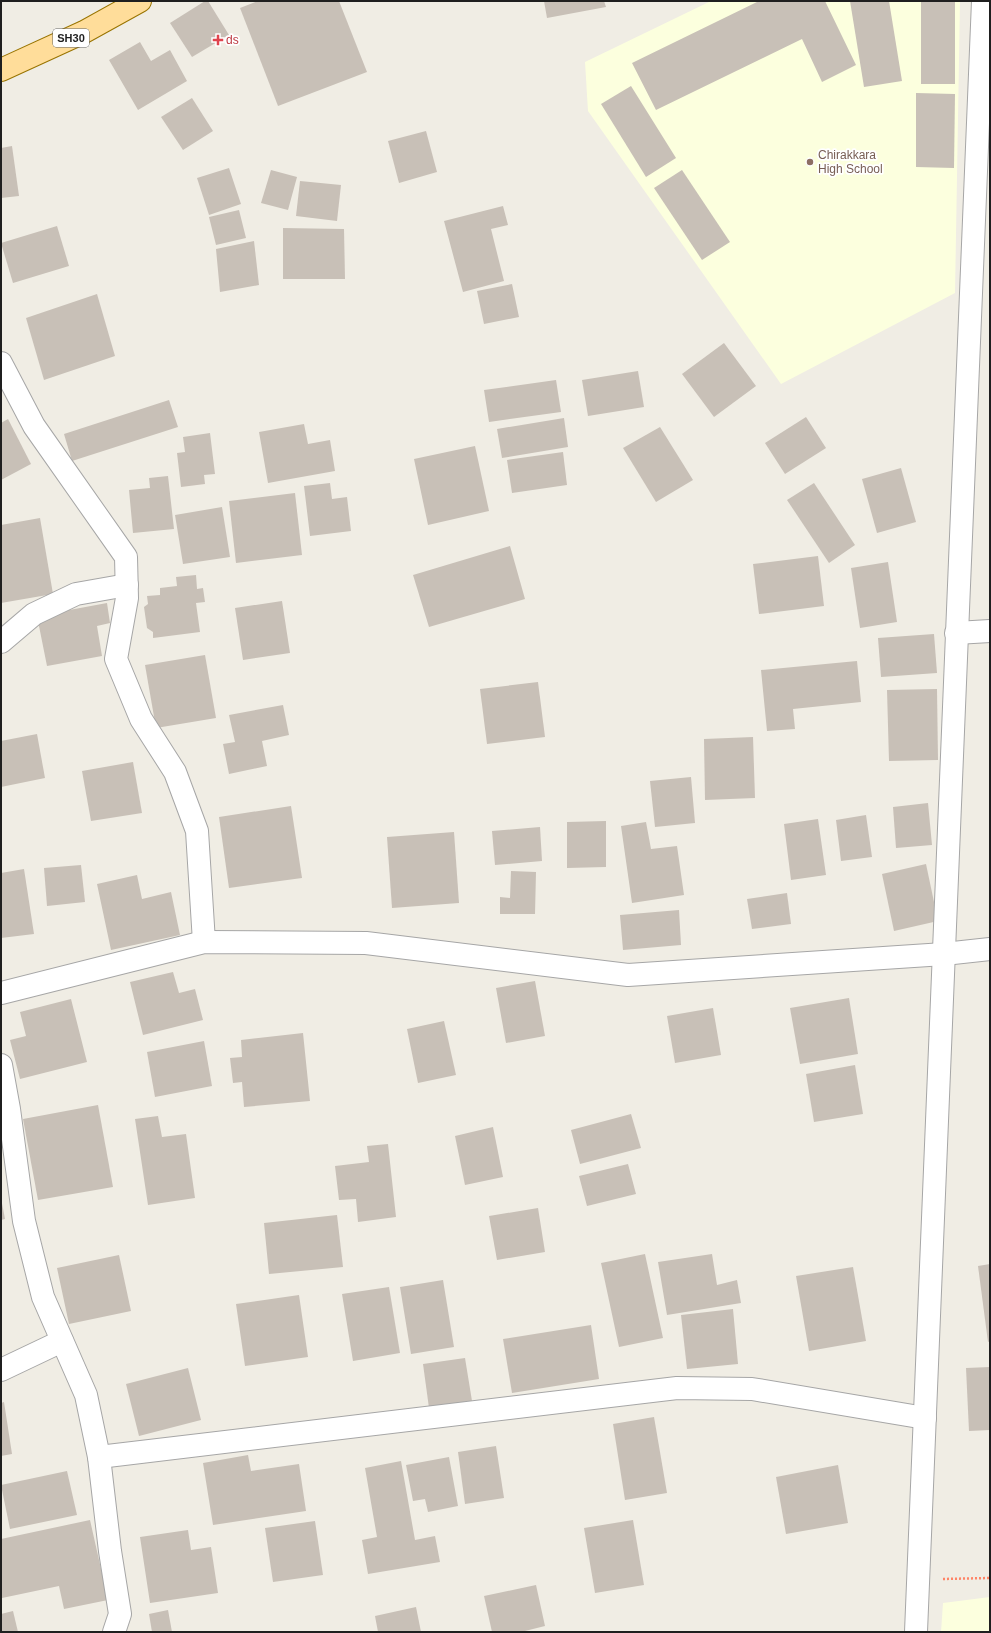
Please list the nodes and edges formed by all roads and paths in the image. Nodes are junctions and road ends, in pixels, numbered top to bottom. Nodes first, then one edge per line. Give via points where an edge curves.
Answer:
1 (140, 1) edge
2 (983, 1) edge
3 (1, 70) edge
4 (1, 363) edge
5 (127, 585) junction
6 (990, 631) edge
7 (956, 633) junction
8 (1, 642) edge
9 (204, 942) junction
10 (990, 949) edge
11 (944, 954) junction
12 (1, 993) edge
13 (1, 1065) edge
14 (62, 1341) junction
15 (1, 1370) edge
16 (924, 1418) junction
17 (100, 1457) junction
18 (990, 1578) edge
19 (918, 1580) junction
20 (114, 1632) edge
21 (916, 1632) edge

1 - 3 main road, SH30 via 84,32
2 - 7 street
4 - 5 street via 34,426 126,557
5 - 8 street via 76,594 34,614
5 - 9 street via 116,660 142,719 175,772 197,831
6 - 7 street
7 - 11 street
9 - 11 street via 366,943 628,974
9 - 12 street
10 - 11 street
11 - 16 street
13 - 14 street via 24,1221 43,1297
14 - 15 street
14 - 17 street via 86,1395
16 - 17 street via 752,1389 677,1388
16 - 19 street
17 - 20 street via 120,1614
18 - 19 path
19 - 21 street

